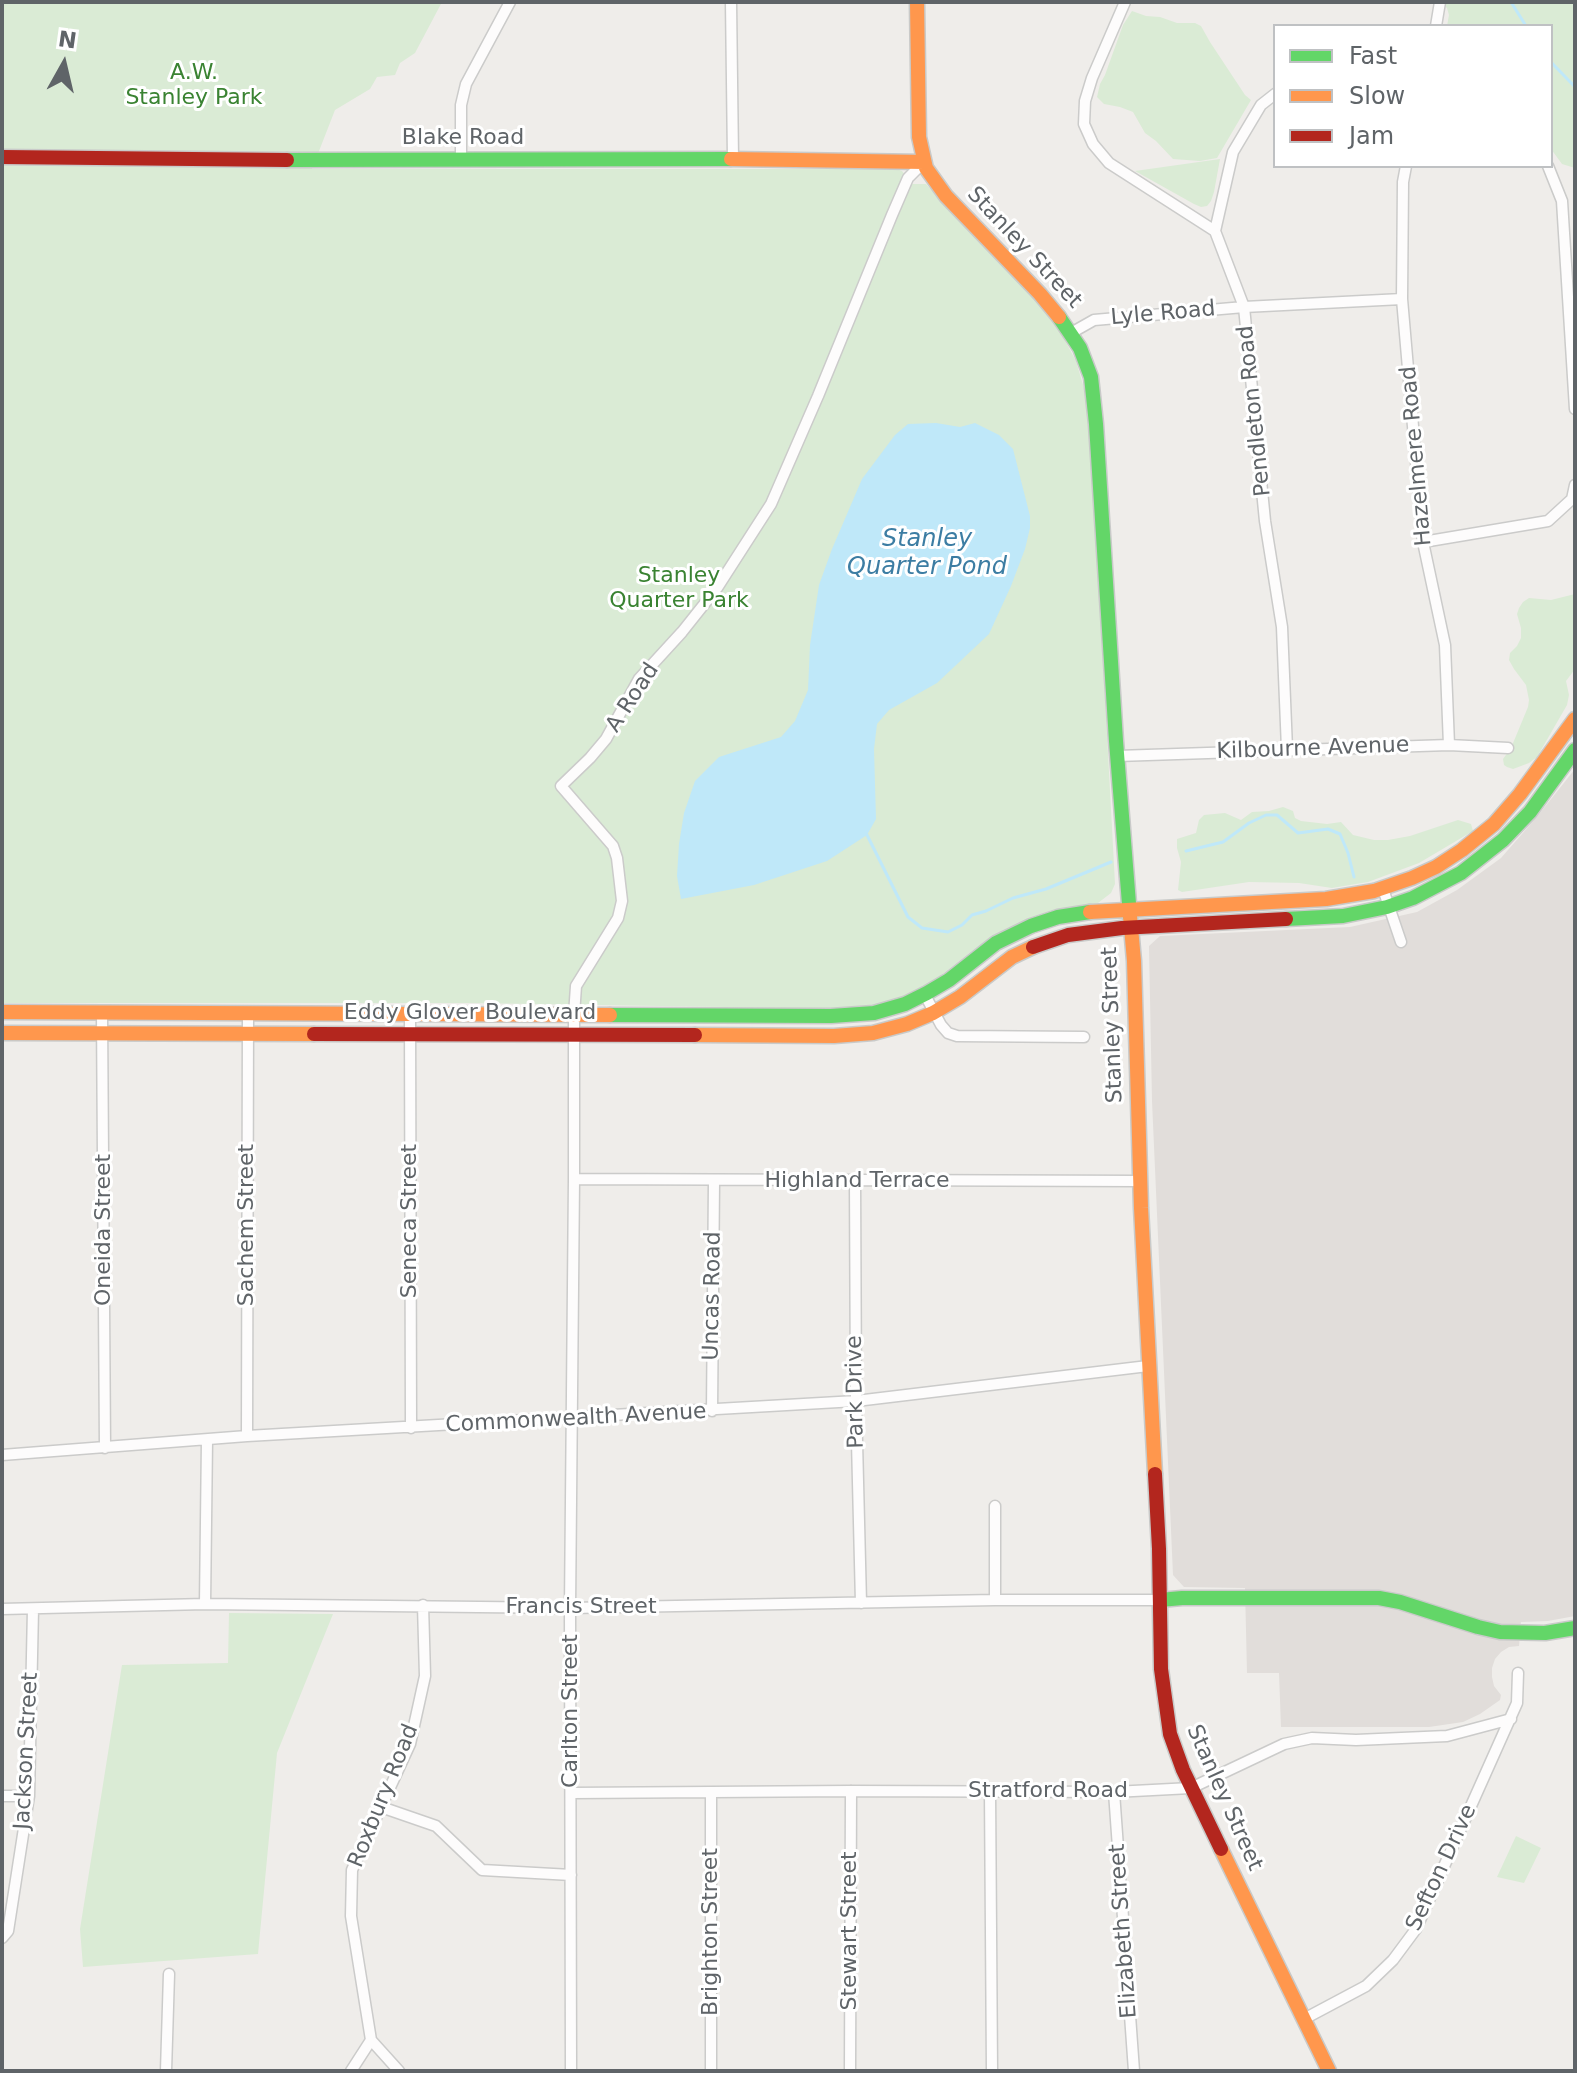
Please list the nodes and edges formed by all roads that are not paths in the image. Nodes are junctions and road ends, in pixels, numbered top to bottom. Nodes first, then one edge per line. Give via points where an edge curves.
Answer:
1 (510, 2) edge
2 (731, 2) edge
3 (917, 2) edge
4 (1125, 2) edge
5 (1440, 2) edge
6 (1436, 24) edge
7 (1273, 96) edge
8 (2, 157) edge
9 (733, 159) junction
10 (461, 160) junction
11 (924, 162) junction
12 (1406, 168) edge
13 (1549, 168) edge
14 (1215, 231) junction
15 (1402, 299) junction
16 (1244, 307) junction
17 (1071, 333) junction
18 (1575, 409) edge
19 (1575, 485) edge
20 (1423, 542) junction
21 (1575, 719) edge
22 (1449, 745) junction
23 (1508, 748) dead end
24 (1287, 749) junction
25 (1550, 752) junction
26 (1117, 756) junction
27 (1569, 759) edge
28 (1383, 889) junction
29 (1389, 906) junction
30 (1130, 909) junction
31 (1132, 928) junction
32 (1401, 942) dead end
33 (925, 995) junction
34 (2, 1012) edge
35 (102, 1013) junction
36 (248, 1013) junction
37 (934, 1013) junction
38 (410, 1014) junction
39 (574, 1015) junction
40 (758, 1016) junction
41 (2, 1033) edge
42 (102, 1033) junction
43 (248, 1034) junction
44 (410, 1035) junction
45 (574, 1035) junction
46 (757, 1036) junction
47 (1084, 1037) dead end
48 (574, 1179) junction
49 (855, 1180) junction
50 (714, 1181) junction
51 (1140, 1181) junction
52 (1148, 1366) junction
53 (856, 1401) junction
54 (712, 1411) junction
55 (573, 1419) junction
56 (411, 1428) junction
57 (247, 1436) junction
58 (207, 1440) junction
59 (105, 1448) junction
60 (2, 1455) edge
61 (995, 1506) dead end
62 (995, 1600) junction
63 (1160, 1600) junction
64 (861, 1603) junction
65 (205, 1604) junction
66 (423, 1605) junction
67 (570, 1608) junction
68 (2, 1609) edge
69 (33, 1609) junction
70 (1575, 1628) edge
71 (1518, 1673) dead end
72 (1511, 1719) junction
73 (1191, 1788) junction
74 (851, 1791) junction
75 (990, 1792) junction
76 (1114, 1792) junction
77 (572, 1793) junction
78 (711, 1793) junction
79 (2, 1796) edge
80 (29, 1796) junction
81 (381, 1807) junction
82 (571, 1875) junction
83 (2, 1938) edge
84 (169, 1974) dead end
85 (1304, 2019) junction
86 (371, 2040) junction
87 (166, 2071) edge
88 (351, 2071) edge
89 (399, 2071) edge
90 (571, 2071) edge
91 (711, 2071) edge
92 (850, 2071) edge
93 (992, 2071) edge
94 (1134, 2071) edge
95 (1329, 2071) edge

1 - 10 street via 466,84
2 - 9 street
3 - 11 street, Stanley Street
4 - 14 street via 1092,78 1084,124 1109,163
5 - 6 street
7 - 14 street via 1261,105 1233,152
8 - 10 street, Blake Road
9 - 10 street, Blake Road
9 - 11 street, Blake Road
11 - 17 street, Stanley Street via 943,193
11 - 39 street, A Road via 908,178 771,504 717,588 639,679 606,739 561,786 613,846 622,890 618,918 576,986
12 - 15 street, Hazelmere Road
13 - 18 street via 1562,201
14 - 16 street, Pendleton Road
15 - 16 street, Lyle Road
15 - 20 street, Hazelmere Road
16 - 17 street, Lyle Road via 1094,320
16 - 24 street, Pendleton Road via 1265,521 1282,627
17 - 26 street, Stanley Street via 1087,365 1095,409
19 - 20 street via 1572,499 1548,521
20 - 22 street, Hazelmere Road via 1445,645
21 - 25 street, Eddy Glover Boulevard
22 - 23 street, Kilbourne Avenue
22 - 24 street, Kilbourne Avenue
24 - 26 street, Kilbourne Avenue
25 - 27 street
25 - 28 street, Eddy Glover Boulevard via 1480,836 1430,870
26 - 30 street, Stanley Street
27 - 29 street, Eddy Glover Boulevard via 1526,817 1485,856 1438,887
28 - 29 street
28 - 30 street, Eddy Glover Boulevard via 1326,899
29 - 31 street, Eddy Glover Boulevard via 1323,918
29 - 32 street
30 - 31 street, Stanley Street
30 - 33 street, Eddy Glover Boulevard via 1074,914 1031,926 996,943
31 - 37 street, Eddy Glover Boulevard via 1072,934 1028,949
31 - 51 street, Stanley Street
33 - 37 street
33 - 40 street, Eddy Glover Boulevard via 863,1014
34 - 35 street, Eddy Glover Boulevard
35 - 36 street, Eddy Glover Boulevard
35 - 42 street, Oneida Street
36 - 38 street, Eddy Glover Boulevard
36 - 43 street, Sachem Street
37 - 46 street, Eddy Glover Boulevard via 864,1035
37 - 47 street via 948,1033 957,1036
38 - 39 street, Eddy Glover Boulevard
38 - 44 street, Seneca Street
39 - 40 street, Eddy Glover Boulevard
39 - 45 street, Carlton Street
40 - 46 street
41 - 42 street, Eddy Glover Boulevard
42 - 43 street, Eddy Glover Boulevard
42 - 59 street, Oneida Street
43 - 44 street, Eddy Glover Boulevard
43 - 57 street, Sachem Street
44 - 45 street, Eddy Glover Boulevard
44 - 56 street, Seneca Street
45 - 46 street, Eddy Glover Boulevard
45 - 48 street, Carlton Street
48 - 50 street, Highland Terrace
48 - 55 street, Carlton Street
49 - 50 street, Highland Terrace
49 - 51 street, Highland Terrace
49 - 53 street, Park Drive
50 - 54 street, Uncas Road
51 - 52 street, Stanley Street
52 - 53 street, Commonwealth Avenue
52 - 63 street, Stanley Street
53 - 54 street, Commonwealth Avenue
53 - 64 street, Park Drive
54 - 55 street, Commonwealth Avenue
55 - 56 street, Commonwealth Avenue
55 - 67 street, Carlton Street
56 - 57 street, Commonwealth Avenue
57 - 58 street, Commonwealth Avenue
58 - 59 street, Commonwealth Avenue
58 - 65 street
59 - 60 street, Commonwealth Avenue
61 - 62 street
62 - 63 street, Francis Street
62 - 64 street, Francis Street
63 - 70 street via 1379,1598 1500,1632
63 - 73 street, Stanley Street via 1167,1718
64 - 67 street, Francis Street
65 - 66 street, Francis Street
65 - 69 street, Francis Street
66 - 67 street, Francis Street
66 - 81 street, Roxbury Road via 425,1676 410,1744
67 - 77 street, Carlton Street
68 - 69 street, Francis Street
69 - 80 street, Jackson Street
71 - 72 street, Sefton Drive
72 - 73 street, Stratford Road via 1447,1736 1312,1738 1284,1744
72 - 85 street, Sefton Drive via 1416,1929 1366,1986
73 - 76 street, Stratford Road
73 - 85 street, Stanley Street
74 - 75 street, Stratford Road
74 - 78 street, Stratford Road
74 - 92 street, Stewart Street
75 - 76 street, Stratford Road
75 - 93 street
76 - 94 street, Elizabeth Street
77 - 78 street, Stratford Road
77 - 82 street, Carlton Street
78 - 91 street, Brighton Street
79 - 80 street
80 - 83 street, Jackson Street via 8,1931
81 - 82 street via 436,1826 482,1870
81 - 86 street, Roxbury Road via 352,1870 351,1916
82 - 90 street, Carlton Street
84 - 87 street
85 - 95 street, Stanley Street
86 - 88 street
86 - 89 street

